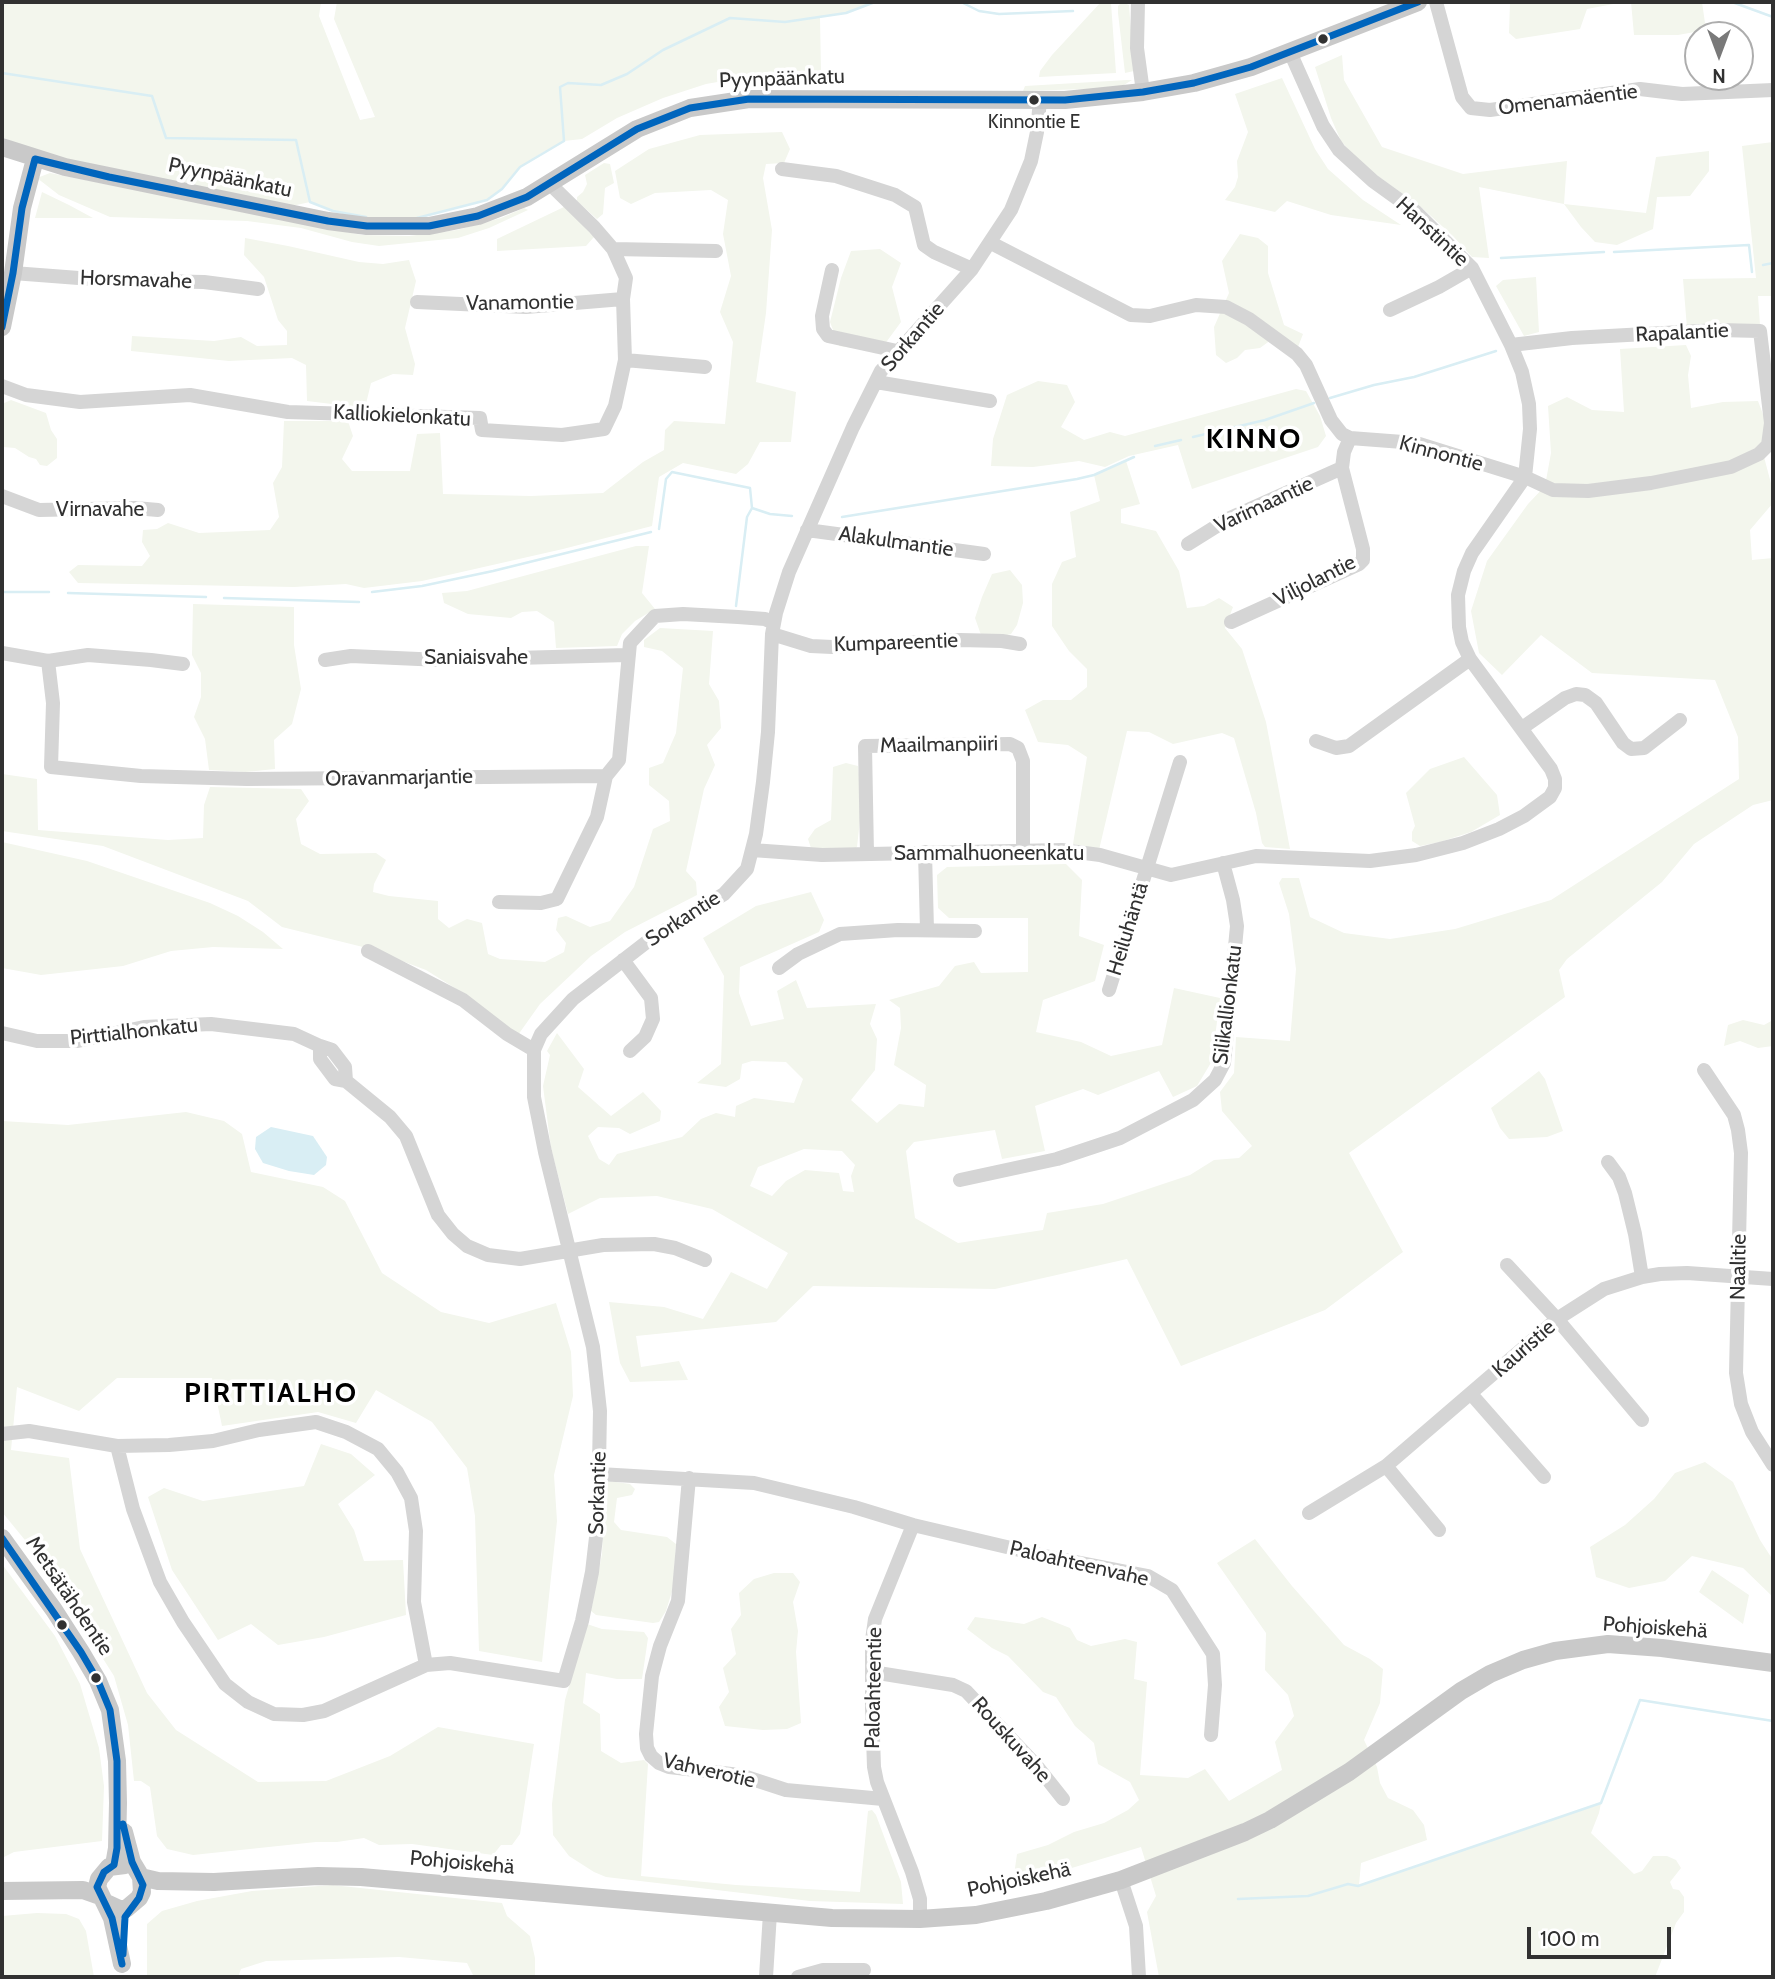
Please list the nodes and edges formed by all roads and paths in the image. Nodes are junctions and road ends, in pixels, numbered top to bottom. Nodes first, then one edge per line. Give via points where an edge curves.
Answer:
1 (1138, 2) edge
2 (1418, 2) edge
3 (1436, 2) edge
4 (1290, 52) junction
5 (1773, 90) edge
6 (1143, 92) junction
7 (1040, 100) junction
8 (2, 147) edge
9 (35, 159) junction
10 (782, 169) dead end
11 (550, 184) junction
12 (991, 243) junction
13 (613, 249) junction
14 (716, 251) dead end
15 (1472, 268) junction
16 (972, 269) junction
17 (832, 270) dead end
18 (13, 273) junction
19 (258, 289) dead end
20 (623, 299) junction
21 (417, 302) dead end
22 (1390, 310) dead end
23 (2, 327) edge
24 (1766, 331) edge
25 (1511, 345) junction
26 (897, 351) junction
27 (625, 360) junction
28 (705, 367) dead end
29 (876, 382) junction
30 (2, 386) edge
31 (990, 401) dead end
32 (1772, 423) edge
33 (1350, 438) junction
34 (1342, 468) junction
35 (1525, 477) junction
36 (2, 496) edge
37 (158, 510) dead end
38 (807, 530) junction
39 (1188, 544) dead end
40 (984, 554) dead end
41 (1231, 621) dead end
42 (773, 629) junction
43 (1020, 644) dead end
44 (2, 653) edge
45 (627, 656) junction
46 (1470, 659) junction
47 (326, 660) dead end
48 (48, 661) junction
49 (183, 664) dead end
50 (1680, 720) dead end
51 (1522, 728) junction
52 (1316, 741) dead end
53 (1180, 762) dead end
54 (606, 776) junction
55 (752, 850) junction
56 (1023, 850) junction
57 (925, 852) junction
58 (867, 854) junction
59 (1223, 863) junction
60 (1148, 869) junction
61 (499, 902) dead end
62 (927, 930) junction
63 (975, 931) dead end
64 (369, 951) dead end
65 (623, 960) junction
66 (779, 968) dead end
67 (1110, 990) dead end
68 (2, 1033) edge
69 (534, 1049) junction
70 (630, 1051) dead end
71 (1704, 1070) dead end
72 (1608, 1162) dead end
73 (960, 1180) dead end
74 (570, 1250) junction
75 (705, 1259) dead end
76 (1507, 1265) dead end
77 (1740, 1275) junction
78 (1642, 1277) junction
79 (1773, 1279) edge
80 (1557, 1320) junction
81 (1472, 1395) junction
82 (1642, 1420) dead end
83 (2, 1434) edge
84 (117, 1446) junction
85 (1773, 1465) edge
86 (1386, 1466) junction
87 (599, 1474) junction
88 (1544, 1477) dead end
89 (689, 1478) junction
90 (1309, 1513) dead end
91 (913, 1525) junction
92 (1439, 1530) dead end
93 (2, 1538) edge
94 (1773, 1663) edge
95 (426, 1665) junction
96 (872, 1671) junction
97 (1211, 1735) dead end
98 (883, 1799) junction
99 (1063, 1799) dead end
100 (118, 1803) junction
101 (109, 1869) junction
102 (138, 1873) junction
103 (1121, 1880) junction
104 (214, 1882) junction
105 (38, 1890) junction
106 (2, 1891) edge
107 (102, 1899) junction
108 (134, 1903) junction
109 (770, 1913) junction
110 (920, 1920) junction
111 (864, 1970) dead end
112 (123, 1971) edge
113 (766, 1977) edge
114 (798, 1977) edge
115 (1139, 1977) edge

1 - 6 street via 1137,48
2 - 4 main road, Pyynpäänkatu
3 - 5 street, Omenamäentie via 1462,97 1471,108 1490,110 1640,89 1682,94
4 - 6 main road, Pyynpäänkatu via 1221,75
4 - 15 street, Hanstintie via 1323,126 1339,150 1416,212
6 - 7 main road, Pyynpäänkatu
7 - 11 main road, Pyynpäänkatu via 781,98 717,102 637,129
7 - 12 street, Sorkantie via 1031,161 1011,210
8 - 9 main road, Pyynpäänkatu
9 - 11 main road, Pyynpäänkatu via 328,221 400,228 456,222 503,208
9 - 18 main road
10 - 16 street via 836,176 895,195 915,207 924,245
11 - 13 street, Kalliokielonkatu
12 - 16 street, Sorkantie
12 - 33 street via 1131,314 1150,316 1182,307 1216,305 1249,318 1297,354 1336,429
13 - 14 street
13 - 20 street, Kalliokielonkatu via 626,278
15 - 22 street
15 - 25 street, Hanstintie
16 - 26 street, Sorkantie
17 - 26 street via 822,330 828,336
18 - 19 street, Horsmavahe
18 - 23 main road
20 - 21 street, Vanamontie via 526,307
20 - 27 street, Kalliokielonkatu
24 - 25 street, Rapalantie via 1572,338
24 - 32 street, Rapalantie
25 - 35 street, Hanstintie via 1529,404
26 - 29 street, Sorkantie
27 - 28 street
27 - 30 street, Kalliokielonkatu via 615,406 604,429 562,435 482,430 480,418 288,412 190,395 80,402 26,395
29 - 31 street
29 - 38 street, Sorkantie
32 - 35 street, Kinnontie via 1768,445 1731,467 1574,492 1553,490
33 - 34 street, Viljolantie
33 - 35 street, Kinnontie via 1416,443
34 - 39 street, Varimaantie via 1228,519
34 - 41 street, Viljolantie via 1363,560
35 - 46 street, Sammalhuoneenkatu via 1464,571 1458,595 1459,627
36 - 37 street, Virnavahe via 39,510
38 - 40 street, Alakulmantie
38 - 42 street, Sorkantie
42 - 43 street, Kumpareentie via 811,646 960,640
42 - 45 street via 765,619 655,616 630,643
42 - 55 street, Sorkantie via 768,732
44 - 48 street
45 - 47 street, Saniaisvahe via 441,660 351,656
45 - 54 street via 618,760
46 - 51 street, Sammalhuoneenkatu
46 - 52 street via 1349,746 1336,748
48 - 49 street via 88,656
48 - 54 street, Oravanmarjantie via 54,703 51,767 247,779
50 - 51 street via 1644,748 1632,749 1596,704 1576,694
51 - 59 street, Sammalhuoneenkatu via 1551,769 1555,788 1543,803 1499,829 1442,849 1394,859 1348,862 1268,855
53 - 60 street, Heiluhäntä
54 - 61 street via 597,817 557,898 541,903
55 - 58 street, Sammalhuoneenkatu
55 - 65 street, Sorkantie via 747,869 724,894
56 - 57 street, Sammalhuoneenkatu
56 - 58 street, Maailmanpiiri via 1023,761 1018,748 1010,744 864,746
56 - 60 street, Sammalhuoneenkatu via 1084,852
57 - 58 street, Sammalhuoneenkatu
57 - 62 street
59 - 60 street, Sammalhuoneenkatu via 1171,875
59 - 73 street, Silikallionkatu via 1237,926 1224,1063 1215,1080 1193,1100 1120,1139 1057,1159
60 - 67 street, Heiluhäntä
62 - 63 street
62 - 66 street via 840,934
64 - 69 street via 463,1000
65 - 69 street, Sorkantie via 573,999 541,1034
65 - 70 street via 651,998 653,1019 645,1037
68 - 74 street, Pirttialhonkatu via 37,1041 78,1041 144,1027 211,1024 294,1034 320,1046 320,1059 335,1079 346,1081 390,1116 406,1136 438,1215 467,1246 504,1259
69 - 74 street, Sorkantie via 534,1097
71 - 77 street, Naalitie via 1734,1115 1738,1130
72 - 78 street via 1625,1193
74 - 75 street, Pirttialhonkatu via 653,1244
74 - 87 street, Sorkantie via 598,1378
76 - 80 street
77 - 78 street, Kauristie via 1687,1272
77 - 79 street, Kauristie
77 - 85 street, Naalitie via 1736,1374 1741,1404
78 - 80 street, Kauristie via 1604,1290
80 - 81 street, Kauristie
80 - 82 street
81 - 86 street, Kauristie
81 - 88 street
83 - 84 street via 29,1431
84 - 95 street via 133,1509 160,1582 225,1684 248,1702 274,1714 324,1711
84 - 95 street via 213,1441 316,1422 378,1449 411,1498 416,1531 414,1602
86 - 90 street, Kauristie
86 - 92 street
87 - 89 street
87 - 95 street, Sorkantie via 592,1572 564,1681 450,1663
89 - 91 street via 754,1483
89 - 98 street, Vahverotie via 677,1608 652,1676 646,1734 651,1756 669,1767 740,1775 786,1790
91 - 96 street, Paloahteentie via 875,1619
91 - 97 street, Paloahteenvahe via 1148,1576 1172,1590 1213,1654
93 - 100 main road, Metsätähdentie via 54,1610 105,1696 114,1736
94 - 103 main road, Pohjoiskehä via 1608,1644 1523,1660 1461,1691 1349,1772 1270,1820
96 - 98 street, Paloahteentie via 874,1767
96 - 99 street, Rouskuvahe via 966,1691
98 - 110 street, Paloahteentie via 912,1872
100 - 101 main road, Metsätähdentie via 117,1848
100 - 102 main road, Metsätähdentie
101 - 102 main road via 122,1864
101 - 105 main road
101 - 107 main road via 97,1887
102 - 104 main road, Pohjoiskehä via 158,1881
102 - 108 main road via 142,1892
103 - 110 main road, Pohjoiskehä via 1007,1909
103 - 115 street via 1136,1926
104 - 108 main road, Pohjoiskehä via 159,1892
104 - 109 main road, Pohjoiskehä via 361,1877
105 - 106 main road
105 - 107 main road via 83,1890
107 - 108 main road via 119,1909
107 - 112 main road via 112,1918
108 - 112 main road via 124,1925
109 - 110 main road, Pohjoiskehä
109 - 113 street
111 - 114 street via 822,1970

